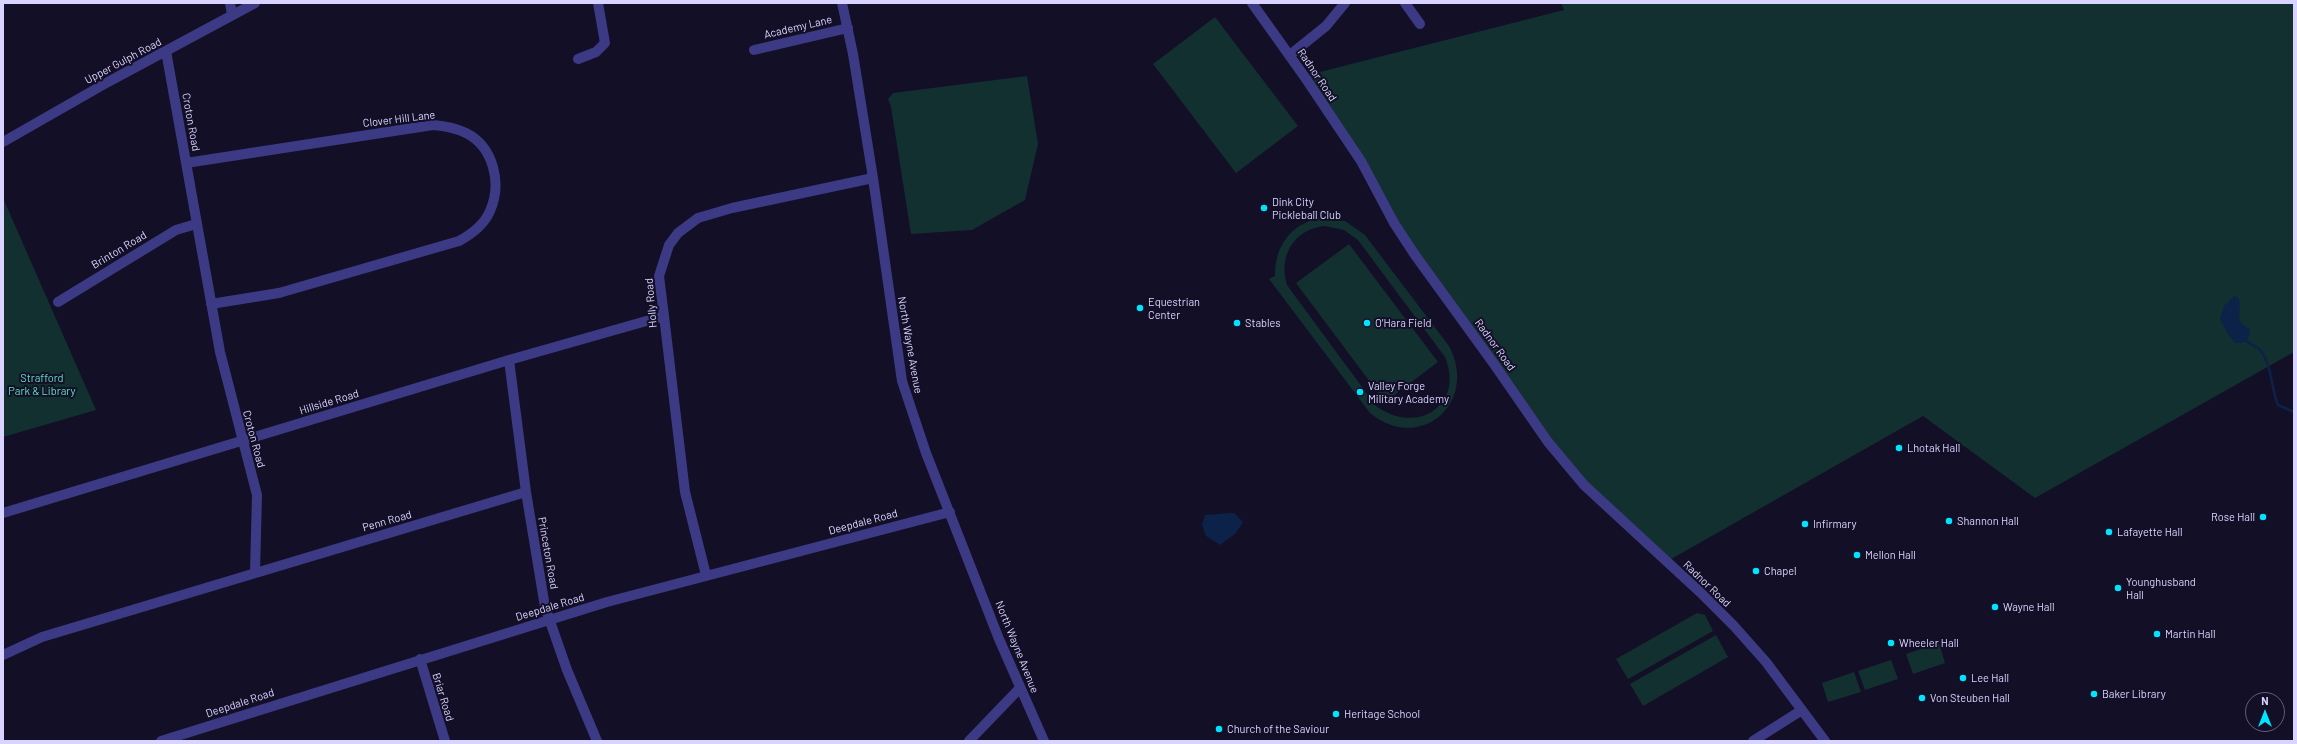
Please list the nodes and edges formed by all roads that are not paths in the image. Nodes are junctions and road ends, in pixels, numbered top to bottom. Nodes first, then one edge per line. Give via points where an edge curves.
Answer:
1 (230, 3) edge
2 (255, 3) edge
3 (598, 3) edge
4 (842, 3) edge
5 (1252, 3) edge
6 (1345, 3) edge
7 (1404, 3) edge
8 (232, 14) junction
9 (1420, 24) dead end
10 (848, 28) junction
11 (754, 50) dead end
12 (166, 51) junction
13 (1290, 56) junction
14 (578, 59) dead end
15 (3, 142) edge
16 (186, 163) junction
17 (873, 178) junction
18 (196, 224) junction
19 (58, 302) dead end
20 (210, 304) junction
21 (664, 316) junction
22 (509, 360) junction
23 (242, 440) junction
24 (526, 492) junction
25 (950, 512) junction
26 (3, 513) edge
27 (255, 572) junction
28 (706, 576) junction
29 (550, 620) junction
30 (3, 655) edge
31 (420, 659) junction
32 (1020, 688) junction
33 (1802, 710) junction
34 (161, 741) edge
35 (444, 741) edge
36 (597, 741) edge
37 (969, 741) edge
38 (1044, 741) edge
39 (1753, 741) edge
40 (1825, 741) edge

1 - 8 street
2 - 8 street, Upper Gulph Road
3 - 14 street via 605,43 596,52
4 - 10 street, North Wayne Avenue
5 - 13 street, Radnor Road
6 - 13 street via 1326,26
7 - 9 street
8 - 12 street, Upper Gulph Road
10 - 11 street, Academy Lane
10 - 17 street, North Wayne Avenue
12 - 15 street, Upper Gulph Road
12 - 16 street, Croton Road
13 - 33 street, Radnor Road via 1361,161 1394,223 1415,255 1548,442 1584,485 1701,593 1766,662
16 - 18 street, Croton Road
16 - 20 street, Clover Hill Lane via 433,125 458,130 475,139 488,154 496,178 490,212 478,228 459,241 279,293
17 - 21 street, Holly Road via 732,208 698,218 678,233 663,259 659,276
17 - 25 street, North Wayne Avenue via 902,381 926,453
18 - 19 street, Brinton Road via 176,230
18 - 20 street, Croton Road
20 - 23 street, Croton Road
21 - 22 street, Hillside Road
21 - 28 street, Holly Road via 685,492
22 - 23 street, Hillside Road
22 - 24 street, Princeton Road
23 - 26 street, Hillside Road
23 - 27 street, Croton Road via 257,495
24 - 27 street, Penn Road
24 - 29 street, Princeton Road via 541,585
25 - 28 street, Deepdale Road
25 - 32 street, North Wayne Avenue
27 - 30 street via 42,638
28 - 29 street, Deepdale Road
29 - 31 street, Deepdale Road
29 - 36 street, Princeton Road via 567,670
31 - 34 street, Deepdale Road
31 - 35 street, Briar Road
32 - 37 street
32 - 38 street, North Wayne Avenue
33 - 39 street
33 - 40 street, Radnor Road

